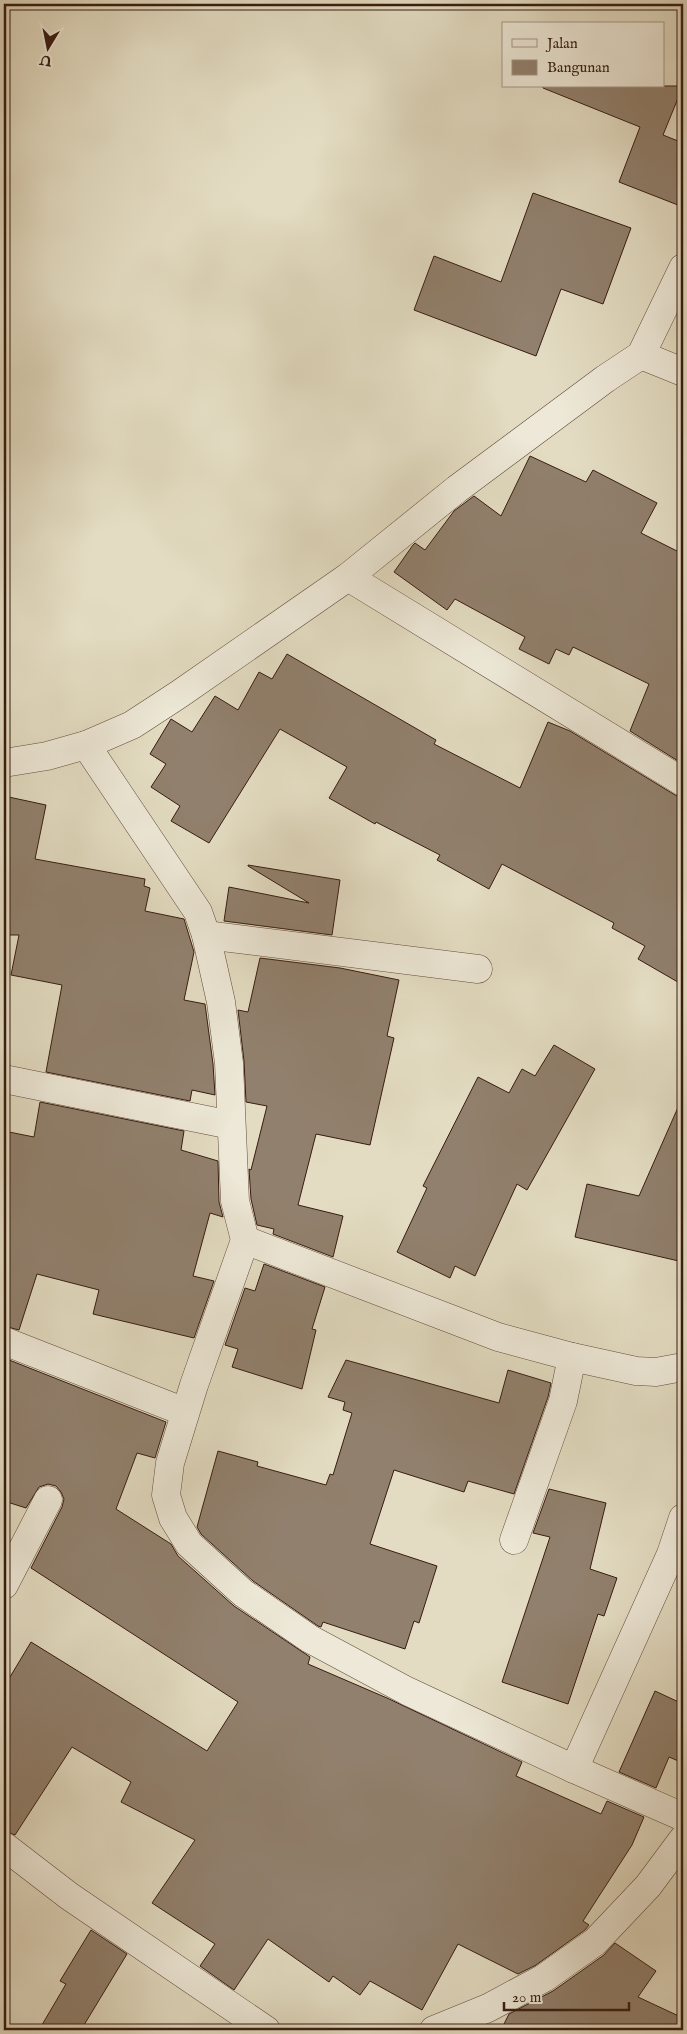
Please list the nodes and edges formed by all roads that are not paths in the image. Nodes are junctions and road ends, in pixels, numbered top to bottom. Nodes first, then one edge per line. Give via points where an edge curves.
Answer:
1 (683, 268) edge
2 (641, 355) junction
3 (683, 372) edge
4 (348, 577) junction
5 (86, 745) junction
6 (4, 763) edge
7 (683, 782) edge
8 (206, 935) junction
9 (478, 969) dead end
10 (4, 1079) edge
11 (231, 1125) junction
12 (245, 1240) junction
13 (4, 1341) edge
14 (572, 1357) junction
15 (683, 1367) edge
16 (185, 1412) junction
17 (48, 1500) dead end
18 (683, 1518) edge
19 (514, 1540) dead end
20 (4, 1585) edge
21 (574, 1769) junction
22 (683, 1817) edge
23 (683, 1839) edge
24 (4, 1846) edge
25 (266, 2030) edge
26 (434, 2030) edge

1 - 2 street
2 - 3 street
2 - 4 street via 457,490
4 - 5 street via 132,725
4 - 7 street
5 - 6 street
5 - 8 street via 198,912
8 - 9 street
8 - 11 street via 221,1002 229,1063
10 - 11 street
11 - 12 street via 235,1201
12 - 14 street via 498,1337
12 - 16 street
13 - 16 street
14 - 15 street via 636,1371 656,1372
14 - 19 street via 563,1401
16 - 21 street via 170,1463 166,1495 173,1518 189,1544 243,1593 310,1640 407,1691
17 - 20 street
18 - 21 street via 671,1554
21 - 22 street
23 - 26 street via 648,1886 595,1942 544,1978 488,2008
24 - 25 street via 69,1896

